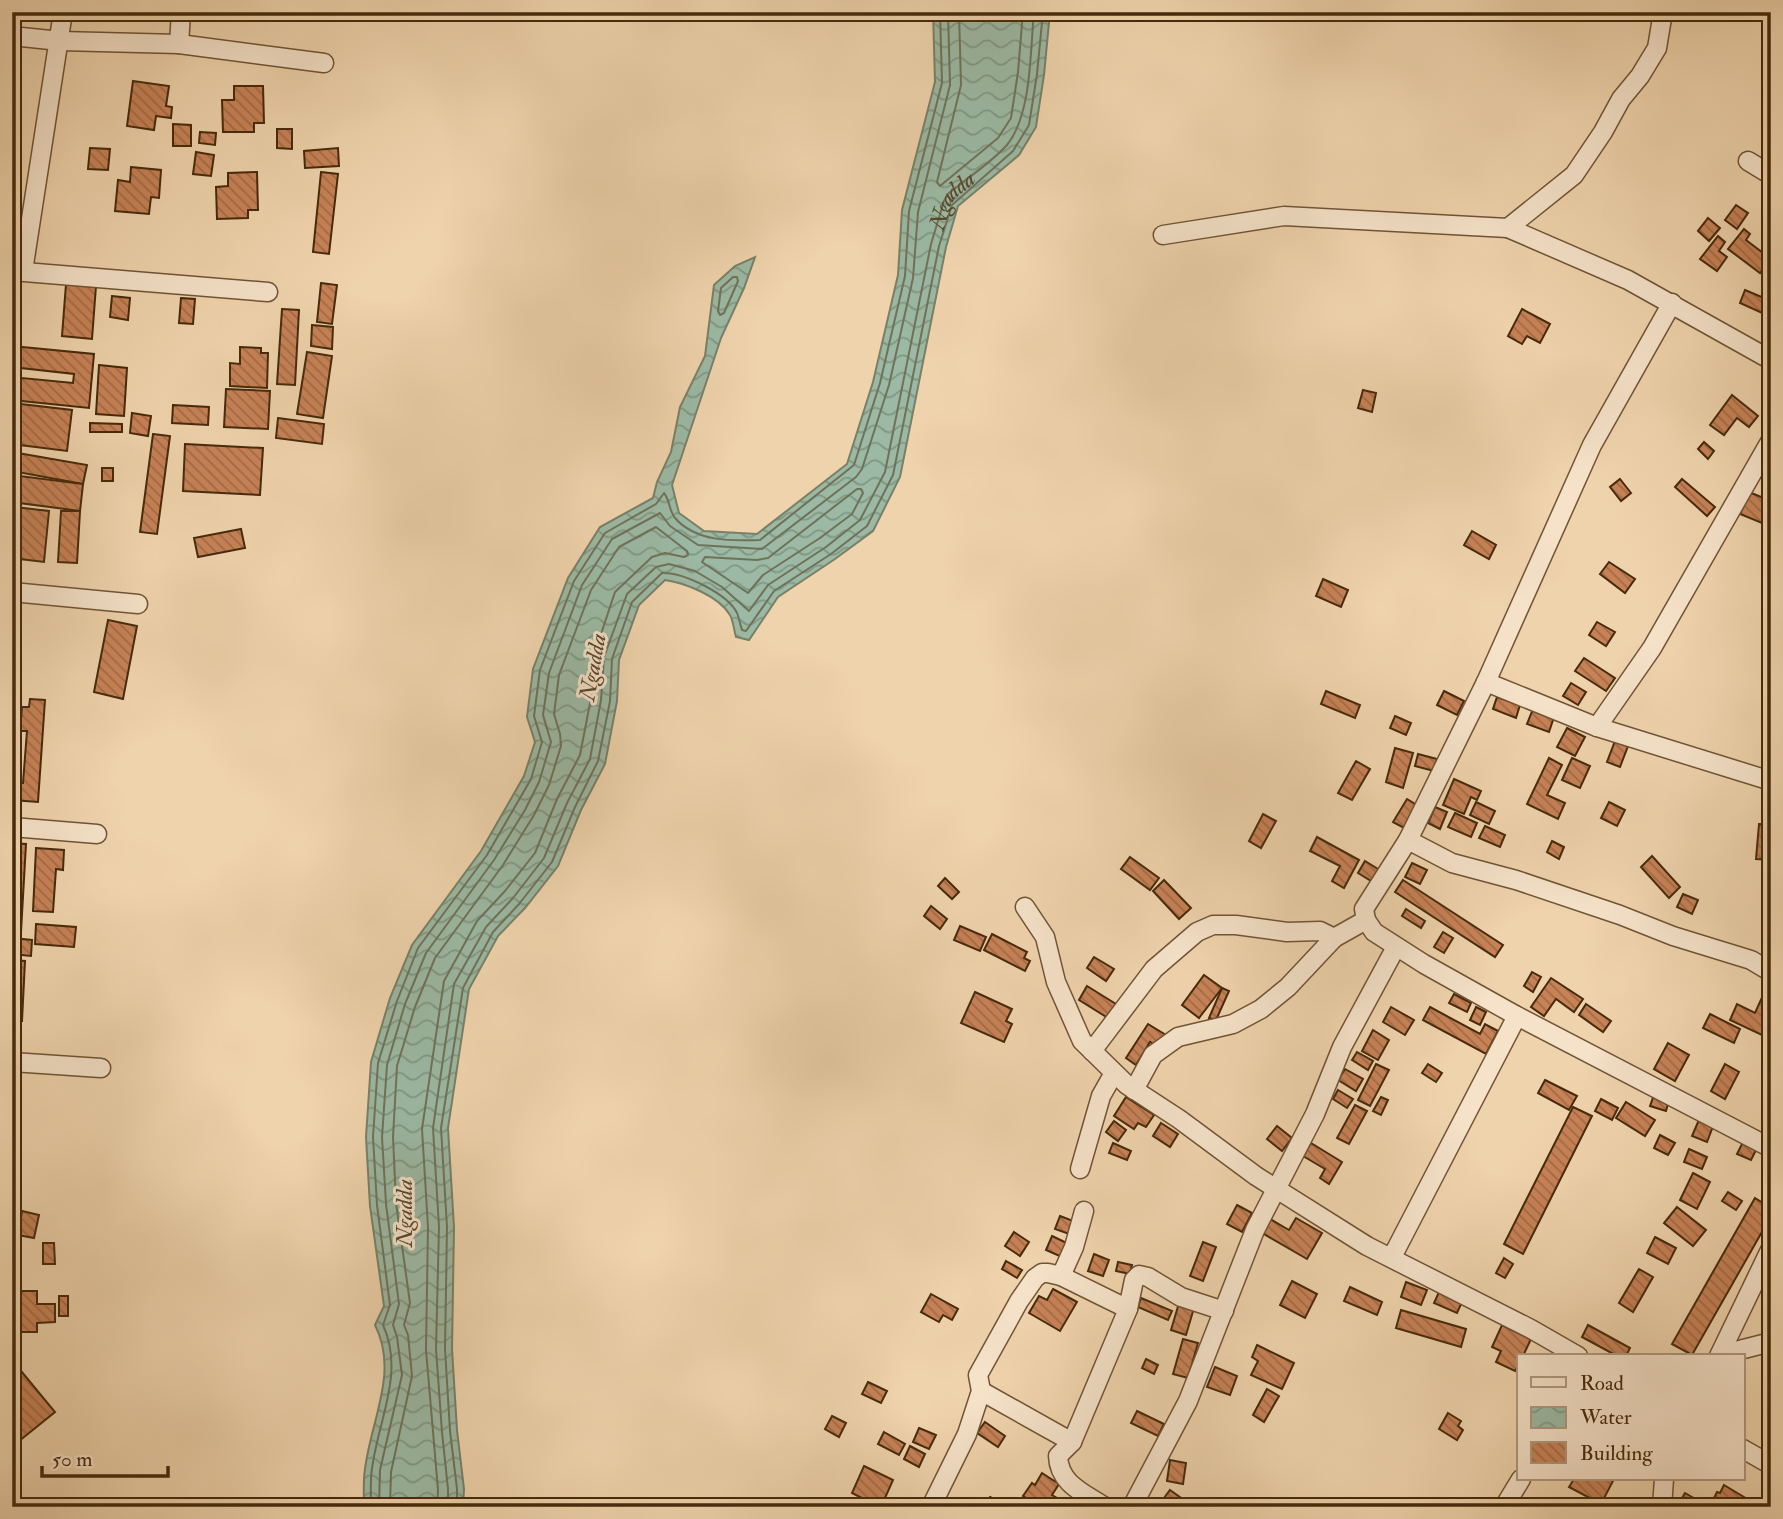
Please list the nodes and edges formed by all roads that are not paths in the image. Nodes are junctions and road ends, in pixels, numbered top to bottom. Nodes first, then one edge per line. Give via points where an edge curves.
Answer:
1 (63, 12) edge
2 (181, 12) edge
3 (1663, 12) edge
4 (12, 36) edge
5 (60, 41) junction
6 (179, 44) junction
7 (324, 63) dead end
8 (1748, 161) dead end
9 (1771, 175) edge
10 (1508, 228) junction
11 (1163, 235) dead end
12 (17, 271) edge
13 (268, 292) dead end
14 (1672, 303) junction
15 (1771, 360) edge
16 (1771, 440) edge
17 (12, 592) edge
18 (138, 604) dead end
19 (1486, 682) junction
20 (1597, 727) junction
21 (1771, 781) edge
22 (12, 827) edge
23 (97, 834) dead end
24 (1409, 840) junction
25 (1025, 907) dead end
26 (1366, 920) junction
27 (1334, 939) junction
28 (1396, 947) junction
29 (1771, 972) edge
30 (1517, 1016) junction
31 (1092, 1051) junction
32 (12, 1062) edge
33 (101, 1068) dead end
34 (1115, 1073) junction
35 (1134, 1090) junction
36 (1771, 1148) edge
37 (1080, 1169) dead end
38 (1275, 1188) junction
39 (1084, 1211) dead end
40 (1771, 1248) edge
41 (1392, 1257) junction
42 (1061, 1276) junction
43 (1128, 1309) junction
44 (1224, 1311) junction
45 (1771, 1342) edge
46 (1575, 1354) edge
47 (1721, 1354) edge
48 (1727, 1354) edge
49 (981, 1391) junction
50 (1072, 1442) junction
51 (1744, 1450) edge
52 (1771, 1465) edge
53 (1520, 1480) edge
54 (1664, 1480) edge
55 (931, 1507) edge
56 (1105, 1507) edge
57 (1132, 1507) edge
58 (1504, 1507) edge
59 (1662, 1507) edge

1 - 5 street
2 - 6 street
3 - 10 street via 1657,48 1574,176
4 - 5 street
5 - 6 street
5 - 12 street
6 - 7 street
8 - 9 street
10 - 11 street via 1284,216
10 - 14 street
12 - 13 street
14 - 15 street
14 - 19 street via 1592,444
16 - 20 street via 1652,648
17 - 18 street
19 - 20 street
19 - 24 street
20 - 21 street
22 - 23 street
24 - 26 street via 1364,909
24 - 29 street via 1452,863 1620,915 1751,960
25 - 31 street via 1045,937 1056,982 1082,1041
26 - 27 street
26 - 28 street via 1374,932
27 - 31 street via 1320,931 1236,925 1213,925 1197,932 1154,969
27 - 35 street via 1261,1009 1233,1024 1178,1037 1153,1055
28 - 30 street
28 - 38 street
30 - 36 street
30 - 41 street
31 - 34 street
32 - 33 street
34 - 35 street
34 - 37 street via 1101,1096
35 - 38 street
38 - 41 street
38 - 44 street
39 - 42 street
40 - 47 street
41 - 46 street
42 - 43 street
42 - 49 street via 1041,1273 1019,1301 978,1375
43 - 44 street via 1139,1275 1181,1297
43 - 50 street
44 - 57 street via 1188,1401
45 - 48 street
49 - 50 street
49 - 55 street via 967,1434
50 - 56 street via 1058,1457 1059,1468 1069,1485
51 - 52 street
53 - 58 street
54 - 59 street

